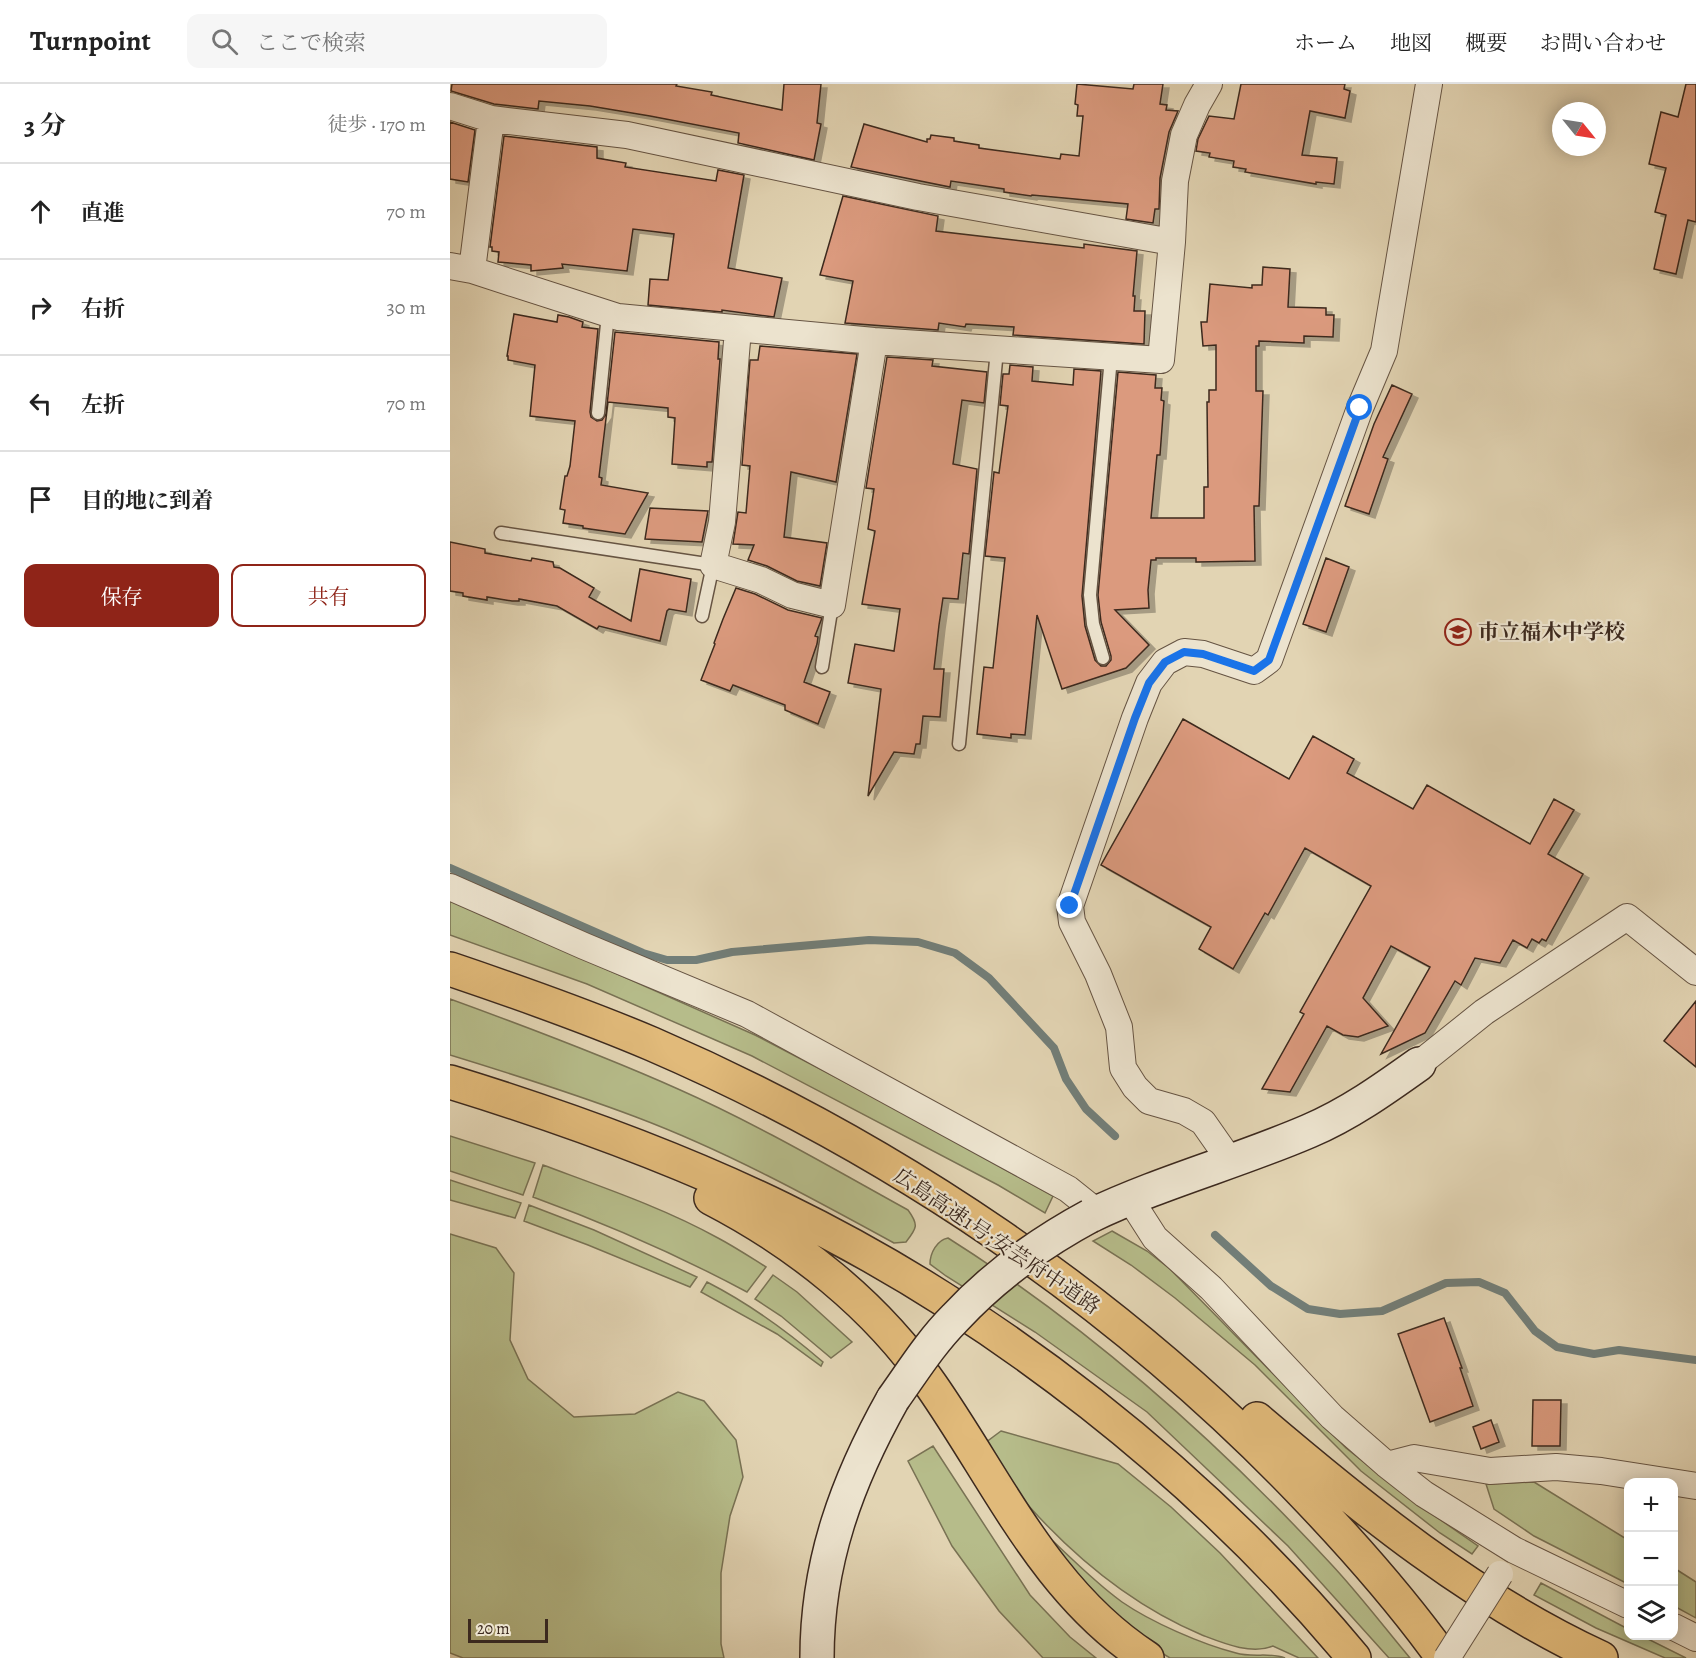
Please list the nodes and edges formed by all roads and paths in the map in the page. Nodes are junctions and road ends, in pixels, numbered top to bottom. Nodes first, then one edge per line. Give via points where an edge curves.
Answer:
1 (1209, 84) edge
2 (1429, 84) edge
3 (450, 106) edge
4 (491, 119) junction
5 (1172, 242) junction
6 (461, 268) edge
7 (608, 314) junction
8 (738, 329) junction
9 (874, 341) junction
10 (997, 350) junction
11 (1111, 357) junction
12 (598, 413) dead end
13 (501, 533) dead end
14 (713, 565) junction
15 (832, 605) junction
16 (702, 616) dead end
17 (1103, 658) dead end
18 (822, 667) dead end
19 (960, 744) dead end
20 (450, 887) edge
21 (450, 969) edge
22 (1696, 972) edge
23 (1419, 1064) joint
24 (450, 1082) edge
25 (450, 1093) edge
26 (1231, 1162) junction
27 (942, 1197) junction
28 (1130, 1199) junction
29 (1094, 1214) junction
30 (1387, 1465) junction
31 (1696, 1486) edge
32 (1514, 1550) junction
33 (1624, 1603) edge
34 (1678, 1629) edge
35 (1696, 1638) edge
36 (817, 1658) edge
37 (1147, 1658) edge
38 (1354, 1658) edge
39 (1443, 1658) edge
40 (1448, 1658) edge
41 (1601, 1658) edge

1 - 5 street via 1184,135 1175,181
2 - 26 street via 1384,351 1269,660 1254,671 1203,654 1184,652 1165,662 1149,683 1135,718 1070,906 1072,922 1119,1027 1123,1068 1149,1101 1184,1111 1203,1122
3 - 4 street
4 - 5 street via 627,135 918,197
4 - 6 street
5 - 11 street via 1161,360
6 - 7 street
7 - 8 street
7 - 12 lane
8 - 9 street
8 - 14 street via 722,522
9 - 10 street
9 - 15 street
10 - 11 street
10 - 19 lane
11 - 17 lane via 1090,595
13 - 14 lane
14 - 15 street via 761,580 792,595
14 - 16 lane
15 - 18 lane
20 - 29 street via 747,1014 1068,1190
21 - 27 highway, 広島高速1号;安芸府中道路 via 652,1044 798,1115
22 - 23 street via 1627,917 1484,1012
23 - 26 street via 1365,1101 1311,1130
24 - 38 highway via 630,1142 710,1176 783,1210 923,1286 1054,1376 1126,1433 1266,1560
25 - 37 highway via 535,1120 668,1177 764,1228 839,1284 904,1350 931,1384 1013,1516 1073,1595
26 - 28 street
27 - 39 highway, 広島高速1号;安芸府中道路 via 1122,1327 1228,1419 1326,1517 1385,1583
27 - 41 highway via 1157,1338 1347,1495 1450,1572 1546,1632
28 - 29 street
28 - 30 street via 1155,1239 1211,1288 1332,1417
29 - 36 street, bridge via 1055,1235 986,1287 923,1356 893,1399 870,1440 838,1519 820,1599
30 - 31 street via 1414,1458 1490,1471 1556,1467
30 - 32 street via 1424,1494
32 - 33 street
32 - 40 street, bridge
34 - 35 street

